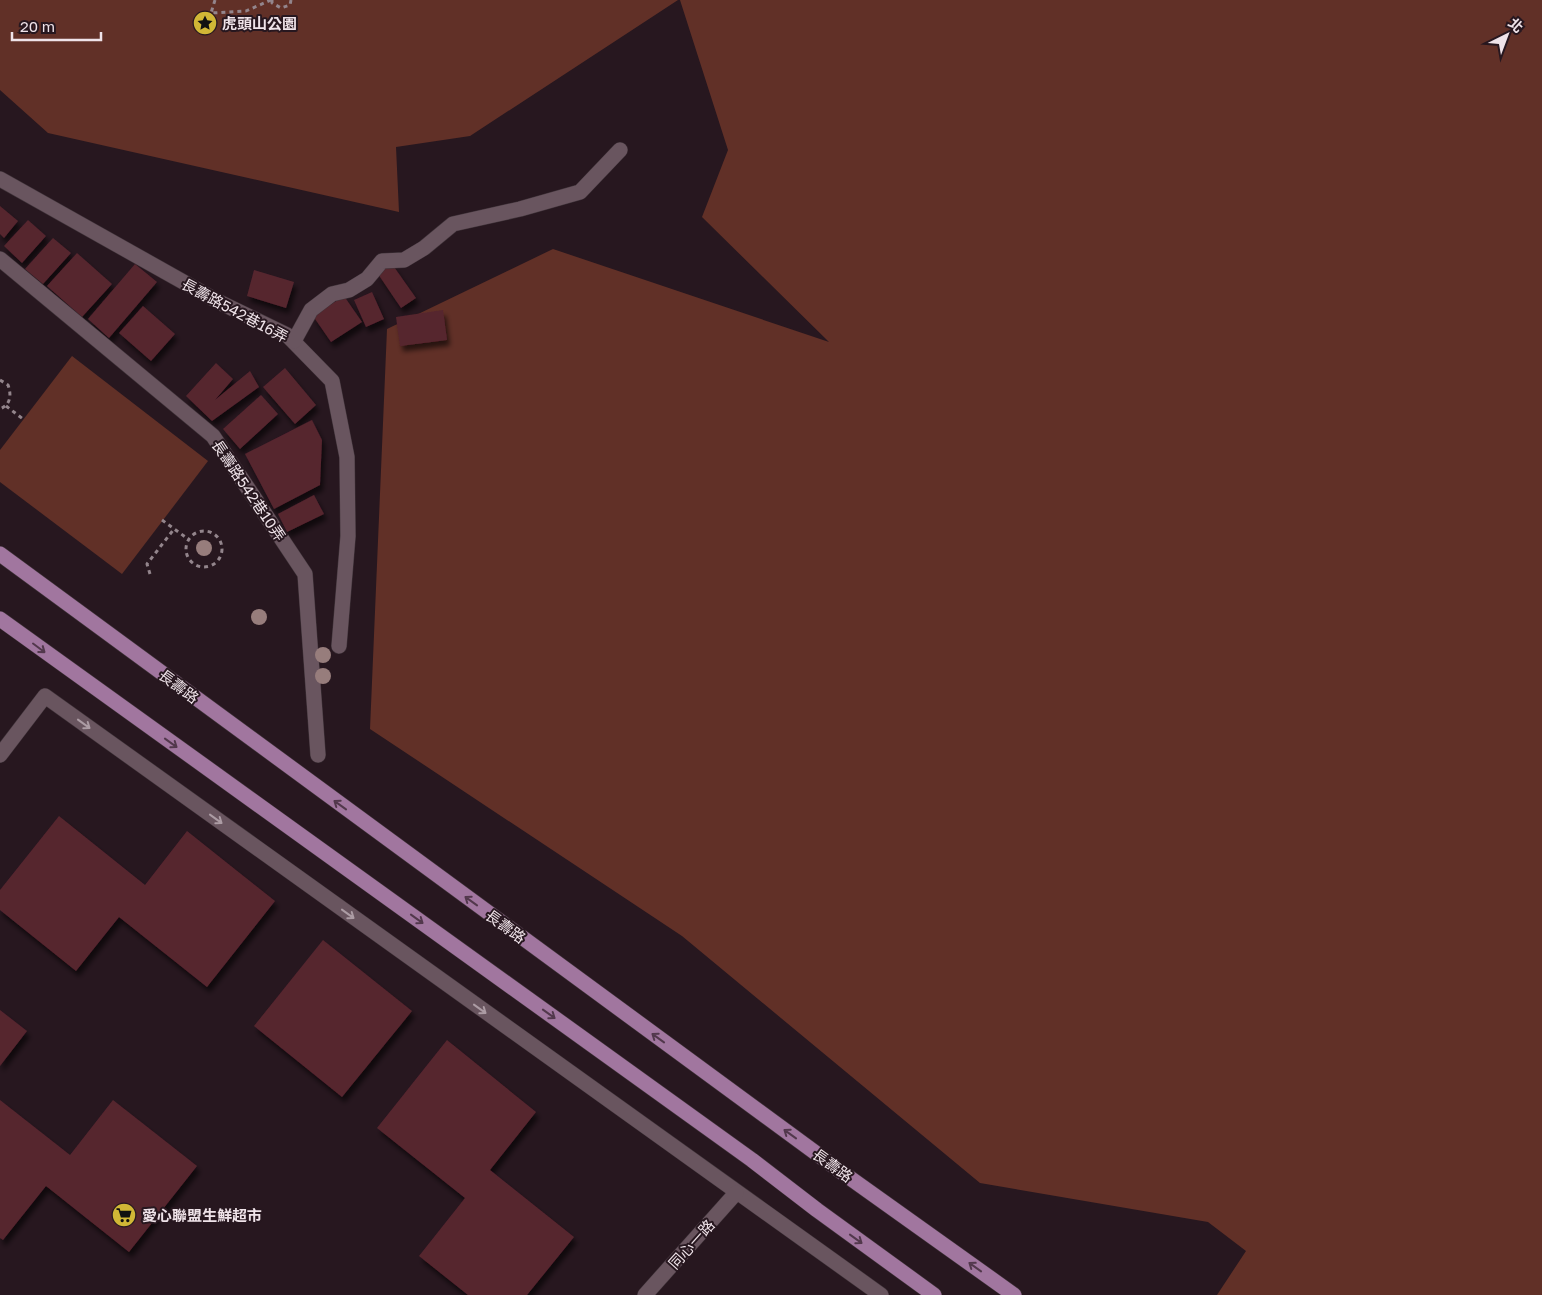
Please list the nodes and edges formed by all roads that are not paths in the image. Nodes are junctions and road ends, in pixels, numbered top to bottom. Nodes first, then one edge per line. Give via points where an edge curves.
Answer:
1 (620, 150) dead end
2 (0, 179) edge
3 (0, 259) edge
4 (294, 341) junction
5 (0, 554) edge
6 (0, 619) edge
7 (339, 646) dead end
8 (0, 755) edge
9 (318, 755) dead end
10 (736, 1193) junction
11 (645, 1295) edge
12 (881, 1295) edge
13 (934, 1295) edge
14 (1014, 1295) edge

1 - 4 street via 580,192 453,224 404,260 382,261 367,279 349,290 332,294 311,310
2 - 4 street, 長壽路542巷16弄
3 - 9 street, 長壽路542巷10弄 via 213,436 305,574
4 - 7 street, 長壽路542巷16弄 via 332,381 347,457 348,536
14 -> 5 main road, 長壽路
6 -> 13 main road via 752,1160
8 -> 10 street via 44,696
10 - 11 street, 同心一路
10 - 12 street

